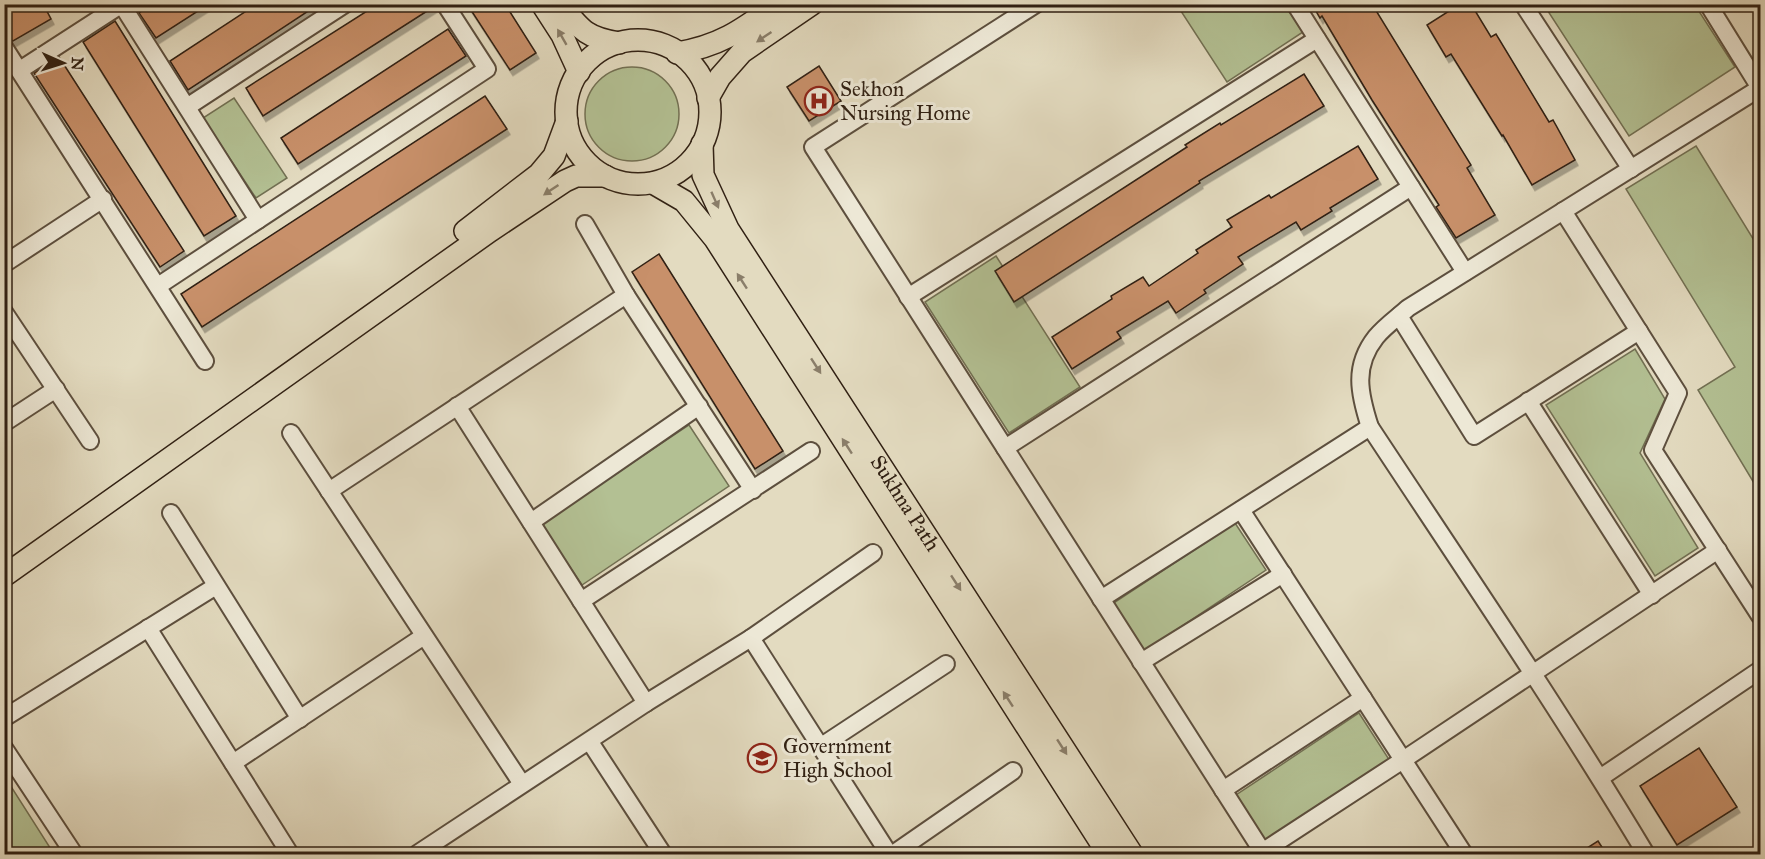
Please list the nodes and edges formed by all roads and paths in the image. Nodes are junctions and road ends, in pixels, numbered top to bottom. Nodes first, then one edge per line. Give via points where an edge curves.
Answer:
1 (345, 4) edge
2 (445, 4) edge
3 (542, 4) edge
4 (560, 4) edge
5 (778, 4) edge
6 (812, 4) edge
7 (1036, 4) edge
8 (1295, 4) edge
9 (1523, 4) edge
10 (1708, 4) edge
11 (122, 5) edge
12 (1317, 39) junction
13 (619, 43) junction
14 (4, 47) edge
15 (677, 53) junction
16 (20, 70) junction
17 (579, 72) junction
18 (1760, 88) edge
19 (708, 98) junction
20 (187, 107) junction
21 (567, 121) junction
22 (702, 144) junction
23 (1631, 169) junction
24 (605, 176) junction
25 (653, 183) junction
26 (1411, 187) junction
27 (103, 199) junction
28 (1563, 211) junction
29 (258, 220) junction
30 (585, 224) dead end
31 (4, 264) edge
32 (1465, 272) junction
33 (158, 286) junction
34 (626, 295) junction
35 (908, 297) junction
36 (4, 312) edge
37 (1399, 316) junction
38 (1639, 331) junction
39 (205, 361) dead end
40 (56, 389) junction
41 (1528, 401) junction
42 (457, 406) junction
43 (699, 406) junction
44 (4, 423) edge
45 (1370, 427) junction
46 (291, 433) dead end
47 (90, 441) dead end
48 (1005, 448) junction
49 (811, 451) dead end
50 (753, 490) junction
51 (329, 491) junction
52 (1241, 510) junction
53 (171, 513) dead end
54 (531, 522) junction
55 (1718, 550) junction
56 (873, 553) dead end
57 (4, 558) edge
58 (1283, 574) junction
59 (4, 576) edge
60 (216, 586) junction
61 (1652, 595) junction
62 (1101, 599) junction
63 (581, 601) junction
64 (1761, 616) edge
65 (148, 628) junction
66 (424, 636) junction
67 (751, 638) junction
68 (1141, 662) junction
69 (946, 664) dead end
70 (1761, 670) edge
71 (1533, 674) junction
72 (1363, 698) junction
73 (646, 703) junction
74 (4, 718) edge
75 (300, 719) junction
76 (590, 742) junction
77 (820, 747) junction
78 (4, 748) edge
79 (1403, 760) junction
80 (233, 763) junction
81 (1013, 771) dead end
82 (1600, 778) junction
83 (522, 784) junction
84 (1222, 790) junction
85 (1263, 853) edge
86 (74, 855) edge
87 (290, 855) edge
88 (417, 855) edge
89 (663, 855) edge
90 (891, 855) edge
91 (1108, 855) edge
92 (1132, 855) edge
93 (1464, 855) edge
94 (1646, 855) edge

1 - 20 street
2 - 29 street via 487,69
17 -> 3 main road
4 - 13 main road via 585,32 596,39
5 - 15 main road via 731,37
6 -> 19 main road via 742,52
7 - 35 street via 813,147
8 - 12 street
9 - 23 street
10 - 18 street
11 - 16 street
11 - 20 street
12 - 26 street
12 - 35 street
13 - 15 main road via 649,41
13 - 17 main road via 596,54
14 - 16 street
15 - 19 main road via 697,72
16 - 27 street
17 - 21 main road via 567,100
18 - 23 street
19 - 22 main road via 709,122
20 - 29 street
21 - 24 main road via 579,154
21 - 57 main road via 555,156 539,174 483,219
22 - 25 main road via 677,173
22 -> 92 main road, Sukhna Path via 703,175 728,229
23 - 28 street
24 - 25 main road via 621,182
24 -> 59 main road via 576,176 565,181
91 -> 25 main road, Sukhna Path via 715,239 684,201
26 - 32 street
26 - 48 street
27 - 31 street
27 - 33 street
28 - 32 street
28 - 38 street
29 - 33 street
30 - 34 street
32 - 37 street
33 - 39 street
34 - 42 street
34 - 43 street
35 - 48 street
36 - 40 street
37 - 41 street via 1474,436
37 - 45 street via 1377,336 1359,375
38 - 41 street
38 - 55 street via 1678,393 1653,450
40 - 44 street
40 - 47 street
41 - 61 street
42 - 51 street
42 - 54 street
43 - 50 street
43 - 54 street
45 - 52 street
45 - 71 street
46 - 51 street
48 - 62 street
49 - 50 street
50 - 63 street
51 - 66 street
52 - 58 street
52 - 62 street
53 - 60 street
54 - 63 street
55 - 61 street
55 - 64 street
56 - 67 street
58 - 68 street
58 - 72 street
60 - 65 street
60 - 75 street
61 - 71 street
62 - 68 street
63 - 73 street
65 - 74 street
65 - 80 street
66 - 75 street
66 - 83 street
67 - 73 street
67 - 77 street
68 - 84 street
69 - 77 street
70 - 82 street
71 - 79 street
71 - 82 street
72 - 79 street
72 - 84 street
73 - 76 street
75 - 80 street
76 - 83 street
76 - 89 street
77 - 90 street
78 - 86 street
79 - 85 street
79 - 93 street
80 - 87 street
81 - 90 street
82 - 94 street
83 - 88 street
84 - 85 street

